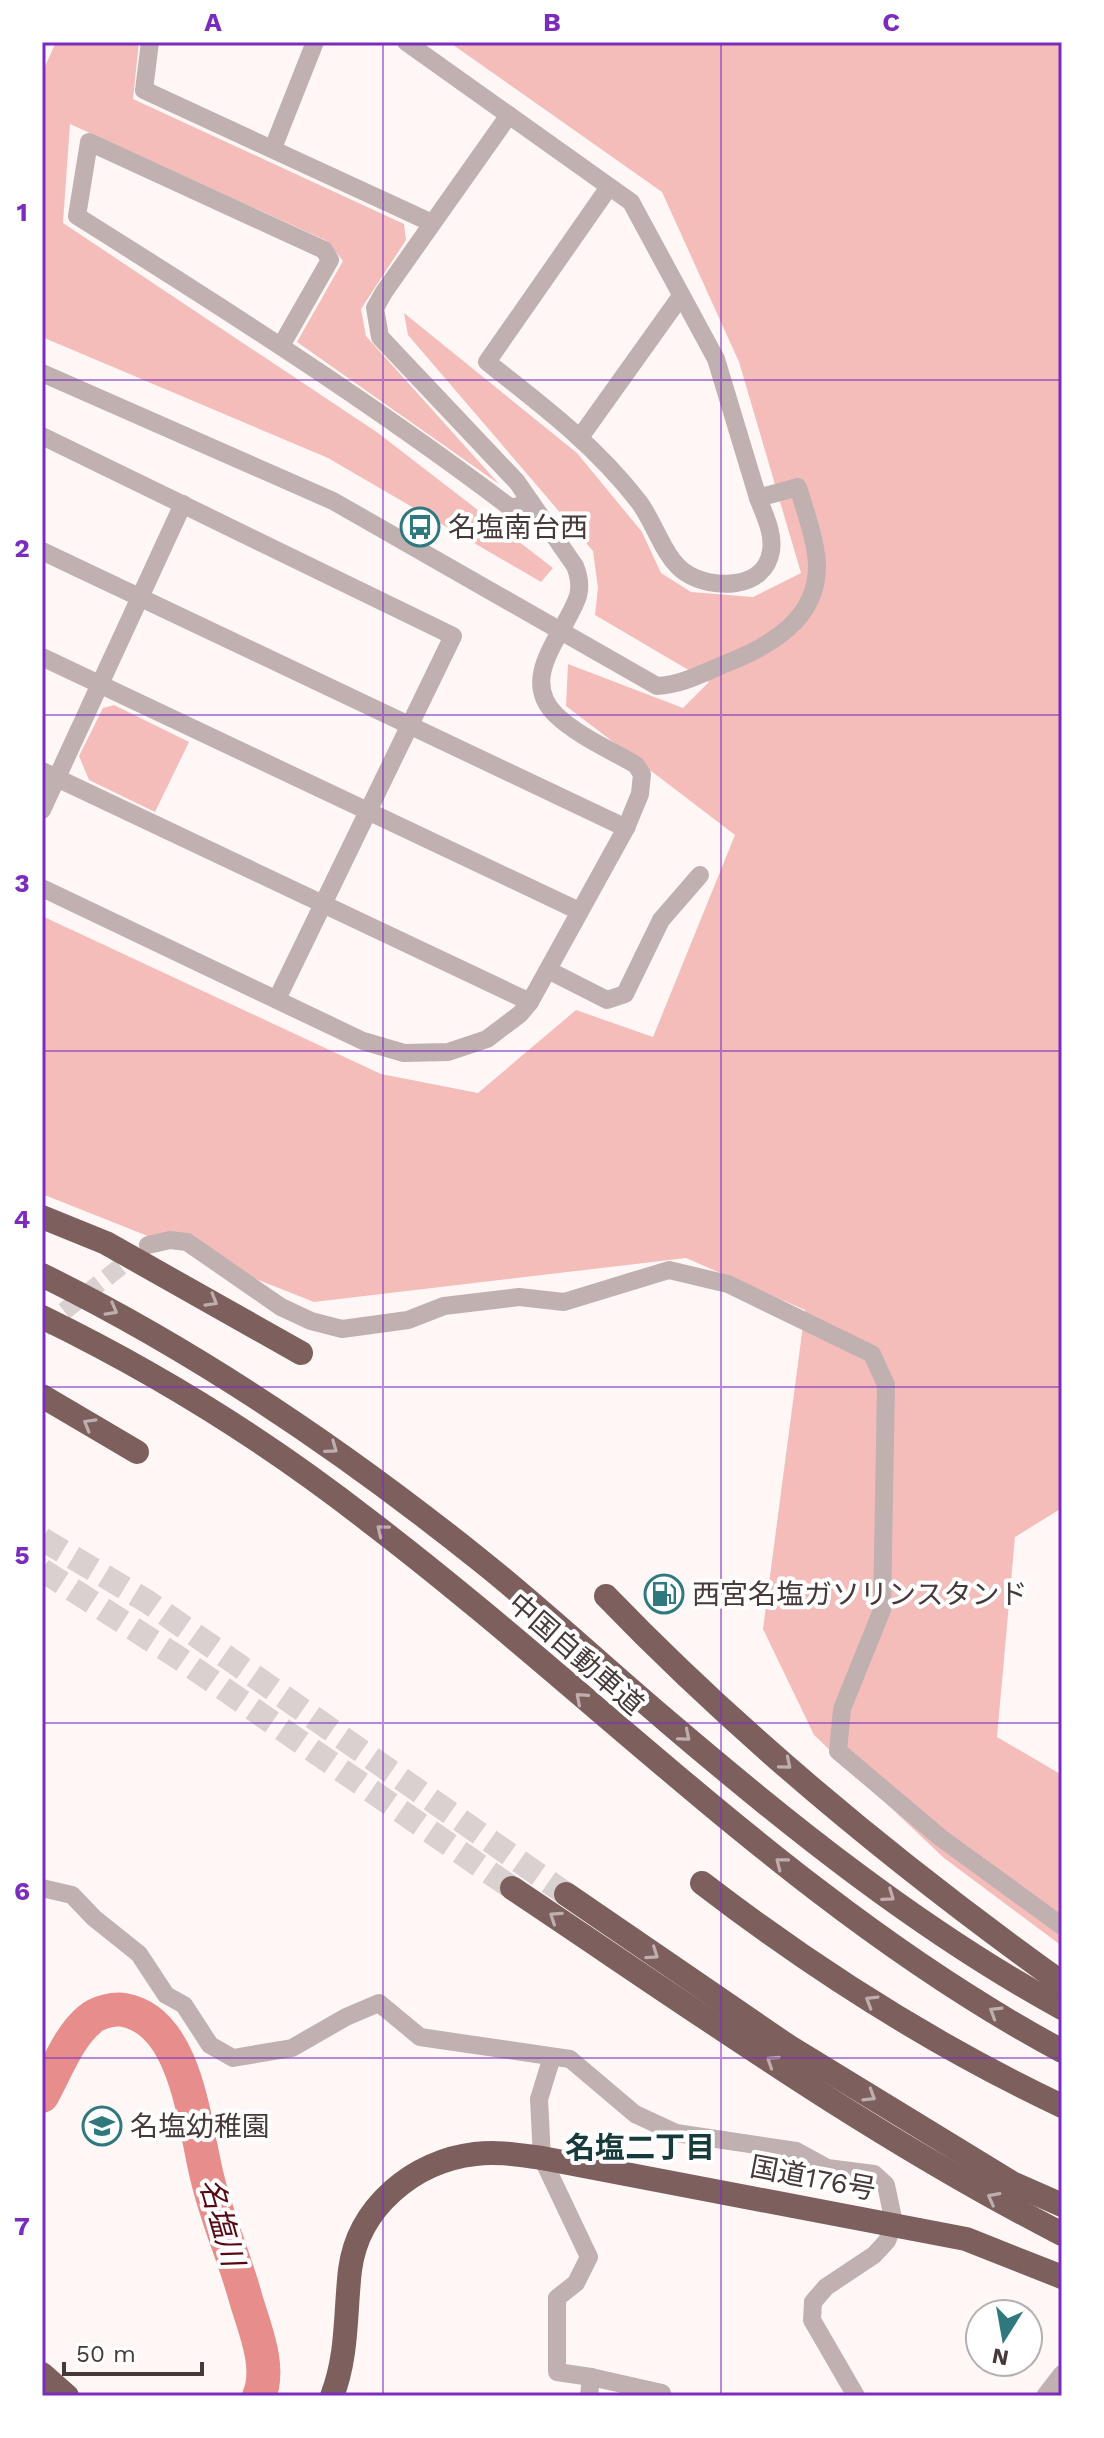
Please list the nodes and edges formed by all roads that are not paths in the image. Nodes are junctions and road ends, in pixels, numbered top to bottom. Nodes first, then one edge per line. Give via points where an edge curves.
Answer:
1 (150, 42) edge
2 (315, 42) edge
3 (406, 42) edge
4 (509, 115) junction
5 (273, 148) junction
6 (609, 187) junction
7 (432, 223) junction
8 (681, 296) junction
9 (282, 344) junction
10 (42, 373) edge
11 (42, 436) edge
12 (581, 436) junction
13 (758, 498) junction
14 (531, 502) junction
15 (183, 504) junction
16 (42, 551) edge
17 (140, 598) junction
18 (559, 630) junction
19 (42, 657) edge
20 (99, 683) junction
21 (411, 725) junction
22 (49, 774) edge
23 (42, 810) edge
24 (369, 810) junction
25 (626, 828) junction
26 (700, 875) dead end
27 (42, 888) edge
28 (324, 905) junction
29 (579, 911) junction
30 (548, 970) junction
31 (277, 999) junction
32 (530, 1002) junction
33 (42, 1217) edge
34 (148, 1245) tunnel mouth
35 (42, 1275) edge
36 (42, 1317) edge
37 (301, 1353) dead end
38 (42, 1396) edge
39 (137, 1452) dead end
40 (606, 1596) dead end
41 (702, 1883) dead end
42 (42, 1888) edge
43 (512, 1888) tunnel mouth
44 (566, 1894) tunnel mouth
45 (1062, 1926) edge
46 (1062, 1983) edge
47 (1062, 2008) edge
48 (1062, 2051) edge
49 (552, 2057) junction
50 (1062, 2106) edge
51 (542, 2158) junction
52 (1062, 2205) edge
53 (894, 2223) junction
54 (1062, 2234) edge
55 (1062, 2277) edge
56 (42, 2374) edge
57 (1062, 2374) edge
58 (590, 2386) edge
59 (666, 2395) edge
60 (67, 2396) edge
61 (332, 2396) edge
62 (856, 2396) edge
63 (1045, 2396) edge

1 - 5 street via 144,90
2 - 5 street
3 - 4 street
4 - 6 street
4 - 7 street
5 - 7 street
6 - 8 street via 631,202
6 - 12 street via 487,362
7 - 14 street via 375,308 380,337
8 - 12 street
8 - 13 street via 716,359
9 - 9 street via 77,216 89,142 324,250 330,260
9 - 14 street via 511,508
10 - 18 street via 333,501
11 - 15 street
12 - 13 street via 639,502 677,565 699,580 731,585 750,580 762,569 771,553 771,536
13 - 18 street via 798,487 817,565 807,603 765,648 657,686
14 - 18 street via 580,581 578,597
15 - 17 street
15 - 21 street via 453,636
16 - 17 street
17 - 20 street
17 - 21 street
18 - 25 street via 544,662 550,708 642,774
19 - 20 street
20 - 22 street
20 - 24 street
21 - 24 street
21 - 25 street
22 - 23 street
22 - 28 street
24 - 28 street
24 - 29 street
25 - 29 street
26 - 30 street via 661,920 625,994 607,1000
27 - 31 street
28 - 31 street
28 - 32 street
29 - 30 street
30 - 32 street
31 - 32 street via 376,1046 434,1054 487,1039
33 -> 37 highway via 106,1243
34 - 45 street via 187,1242 281,1307 342,1329 408,1320 444,1306 519,1297 564,1302 669,1270 728,1284 872,1354 886,1385 882,1610 842,1709 838,1751 941,1838
35 -> 47 highway, 中国自動車道 via 199,1360 301,1426 483,1563 680,1732 860,1876
48 -> 36 highway, 中国自動車道 via 928,1970 831,1902 642,1751 369,1520 179,1391
39 -> 38 highway
40 -> 46 highway via 687,1680 926,1882
50 -> 41 highway via 962,2056 868,2000 783,1945
42 - 49 street via 72,1895 139,1954 166,1995 184,2005 210,2045 233,2058 292,2048 379,2003 420,2037
54 -> 43 highway, 国道176号 via 883,2133
44 -> 52 highway via 788,2046 1012,2183
49 - 51 street via 539,2099
49 - 53 street via 570,2059 635,2114 676,2133 796,2151 827,2168 874,2174 886,2185
51 - 53 highway, 国道176号
51 - 58 street via 589,2257 576,2283 557,2298 557,2372
51 - 61 highway, 国道176号 via 495,2153 441,2160 385,2197 354,2252 341,2374
53 - 55 highway, 国道176号 via 991,2247
53 - 62 street via 874,2255 813,2302 812,2320
56 - 60 highway
57 - 63 street
58 - 59 street

